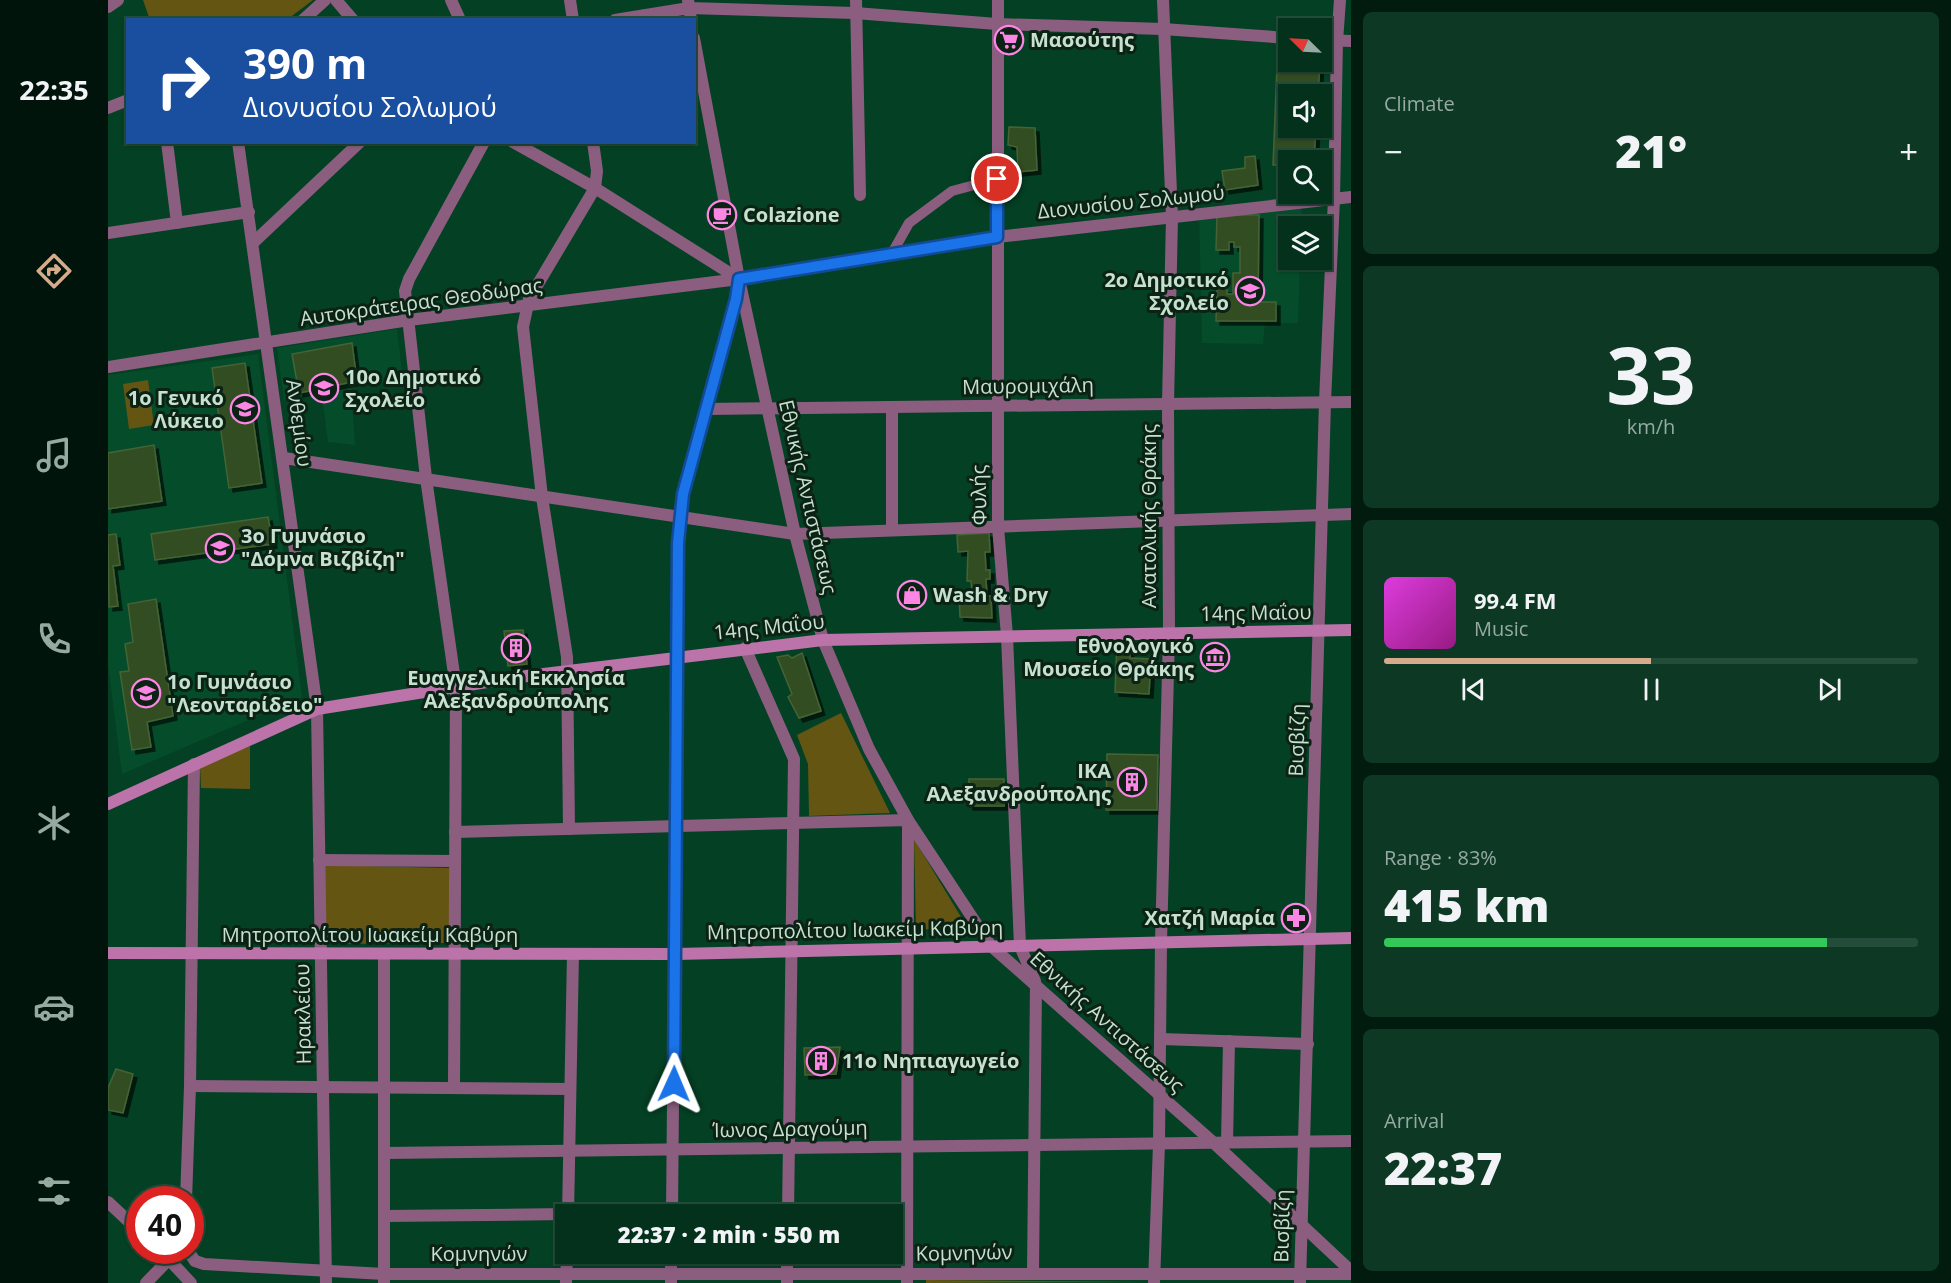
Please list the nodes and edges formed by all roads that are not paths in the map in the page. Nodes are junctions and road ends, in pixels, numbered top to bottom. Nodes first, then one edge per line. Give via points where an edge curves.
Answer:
1 (118, 0) edge
2 (325, 0) edge
3 (336, 0) edge
4 (451, 0) edge
5 (570, 0) edge
6 (856, 0) edge
7 (998, 0) edge
8 (1163, 0) edge
9 (1340, 0) edge
10 (108, 7) edge
11 (689, 9) edge
12 (855, 13) junction
13 (305, 18) edge
14 (351, 18) edge
15 (459, 18) edge
16 (573, 18) edge
17 (628, 18) edge
18 (997, 24) junction
19 (1163, 29) junction
20 (1278, 37) edge
21 (1332, 41) edge
22 (1337, 41) junction
23 (1351, 41) edge
24 (696, 49) edge
25 (126, 101) edge
26 (108, 108) edge
27 (167, 144) edge
28 (238, 144) edge
29 (358, 144) edge
30 (483, 144) edge
31 (517, 144) edge
32 (593, 144) edge
33 (997, 179) junction
34 (595, 188) junction
35 (860, 195) dead end
36 (1351, 197) edge
37 (1334, 198) junction
38 (249, 212) junction
39 (1172, 217) junction
40 (177, 223) junction
41 (108, 233) edge
42 (997, 237) junction
43 (253, 243) junction
44 (891, 255) junction
45 (739, 279) junction
46 (525, 307) junction
47 (409, 320) junction
48 (268, 344) junction
49 (108, 367) edge
50 (1325, 402) junction
51 (1351, 402) edge
52 (1168, 404) junction
53 (997, 405) junction
54 (767, 408) junction
55 (892, 408) junction
56 (706, 409) junction
57 (284, 458) junction
58 (426, 478) junction
59 (542, 497) junction
60 (1351, 514) edge
61 (681, 515) junction
62 (1324, 515) junction
63 (1168, 522) junction
64 (998, 527) junction
65 (892, 530) junction
66 (795, 534) junction
67 (1351, 630) edge
68 (1321, 631) junction
69 (1169, 634) junction
70 (1007, 636) junction
71 (823, 640) junction
72 (745, 648) junction
73 (679, 656) junction
74 (567, 671) junction
75 (456, 688) junction
76 (317, 709) junction
77 (194, 764) junction
78 (108, 804) edge
79 (908, 820) junction
80 (793, 823) junction
81 (675, 826) junction
82 (569, 829) junction
83 (455, 832) junction
84 (319, 860) junction
85 (455, 861) junction
86 (1351, 938) edge
87 (1310, 939) junction
88 (1161, 942) junction
89 (991, 946) junction
90 (1020, 946) junction
91 (908, 948) junction
92 (790, 951) junction
93 (108, 953) edge
94 (190, 953) junction
95 (321, 954) junction
96 (384, 954) junction
97 (573, 954) junction
98 (676, 954) junction
99 (456, 955) junction
100 (1036, 985) junction
101 (1161, 1039) junction
102 (1229, 1041) junction
103 (1308, 1044) junction
104 (190, 1086) junction
105 (384, 1086) junction
106 (454, 1086) junction
107 (324, 1087) junction
108 (570, 1089) junction
109 (1160, 1096) junction
110 (1351, 1141) edge
111 (1304, 1142) junction
112 (1214, 1143) junction
113 (1227, 1143) junction
114 (1159, 1144) junction
115 (1035, 1146) junction
116 (908, 1147) junction
117 (789, 1149) junction
118 (569, 1150) junction
119 (673, 1150) junction
120 (384, 1153) junction
121 (186, 1186) edge
122 (108, 1202) edge
123 (568, 1204) edge
124 (672, 1204) edge
125 (788, 1204) edge
126 (555, 1215) edge
127 (384, 1216) junction
128 (126, 1219) edge
129 (1302, 1225) junction
130 (161, 1264) edge
131 (177, 1264) edge
132 (204, 1264) edge
133 (1034, 1272) junction
134 (1351, 1273) edge
135 (326, 1278) edge
136 (384, 1278) edge
137 (566, 1278) edge
138 (671, 1278) edge
139 (787, 1278) edge
140 (907, 1278) edge
141 (1154, 1278) edge
142 (1300, 1278) edge
143 (146, 1283) edge
144 (191, 1283) edge

1 - 10 street
2 - 13 street
3 - 14 street
4 - 15 street
5 - 16 street
6 - 12 street
7 - 18 street, Φυλής
8 - 19 street, Ανατολικής Θράκης
9 - 22 street, Βισβίζη
11 - 12 street
11 - 17 street
12 - 18 street
12 - 35 street
18 - 19 street
18 - 33 street, Φυλής
19 - 20 street
19 - 39 street, Ανατολικής Θράκης
21 - 22 street
22 - 23 street
22 - 37 street, Βισβίζη
24 - 45 street, Εθνικής Αντιστάσεως
25 - 26 street
27 - 40 street
28 - 38 street, Ανθεμίου
29 - 43 street
30 - 47 street via 406,285
31 - 34 street
32 - 34 street
33 - 42 street, Φυλής
33 - 44 street via 952,191 909,223
34 - 45 street
34 - 46 street
36 - 37 street, Διονυσίου Σολωμού
37 - 39 street, Διονυσίου Σολωμού
37 - 50 street, Βισβίζη
38 - 40 street
38 - 43 street, Ανθεμίου
39 - 42 street, Διονυσίου Σολωμού
39 - 52 street, Ανατολικής Θράκης
40 - 41 street
42 - 44 street, Διονυσίου Σολωμού
42 - 53 street, Φυλής
43 - 48 street, Ανθεμίου
44 - 45 street, Διονυσίου Σολωμού
45 - 46 street, Αυτοκράτειρας Θεοδώρας
45 - 54 street, Εθνικής Αντιστάσεως
45 - 56 street
46 - 47 street, Αυτοκράτειρας Θεοδώρας
46 - 59 street via 523,345
47 - 48 street, Αυτοκράτειρας Θεοδώρας
47 - 58 street
48 - 49 street, Αυτοκράτειρας Θεοδώρας
48 - 57 street, Ανθεμίου
50 - 51 street, Μαυρομιχάλη
50 - 52 street, Μαυρομιχάλη
50 - 62 street, Βισβίζη
52 - 53 street, Μαυρομιχάλη
52 - 63 street, Ανατολικής Θράκης
53 - 55 street, Μαυρομιχάλη
53 - 64 street, Φυλής
54 - 55 street, Μαυρομιχάλη
54 - 56 street, Μαυρομιχάλη
54 - 66 street, Εθνικής Αντιστάσεως
55 - 65 street
56 - 61 street
57 - 58 street
57 - 76 street, Ανθεμίου
58 - 59 street
58 - 75 street
59 - 61 street
59 - 74 street
60 - 62 street
61 - 66 street
61 - 73 street
62 - 63 street
62 - 68 street, Βισβίζη
63 - 64 street
63 - 69 street, Ανατολικής Θράκης
64 - 65 street
64 - 70 street, Φυλής
65 - 66 street
66 - 71 street, Εθνικής Αντιστάσεως
67 - 68 main road, 14ης Μαΐου
68 - 69 main road, 14ης Μαΐου
68 - 87 street, Βισβίζη
69 - 70 main road, 14ης Μαΐου
69 - 88 street, Ανατολικής Θράκης
70 - 71 main road, 14ης Μαΐου
70 - 90 street, Φυλής
71 - 72 main road, 14ης Μαΐου
71 - 79 street, Εθνικής Αντιστάσεως via 869,749
72 - 73 main road, 14ης Μαΐου
72 - 80 street via 794,759
73 - 74 main road, 14ης Μαΐου
73 - 81 street
74 - 75 main road, 14ης Μαΐου
74 - 82 street
75 - 76 main road, 14ης Μαΐου
75 - 83 street
76 - 77 main road, 14ης Μαΐου
76 - 84 street, Ηρακλείου
77 - 78 main road, 14ης Μαΐου
77 - 94 street
79 - 80 street
79 - 89 street, Εθνικής Αντιστάσεως
79 - 91 street
80 - 81 street
80 - 92 street
81 - 82 street
81 - 98 street
82 - 83 street
83 - 85 street
84 - 85 street
84 - 95 street, Ηρακλείου
85 - 99 street
86 - 87 main road, Μητροπολίτου Ιωακείμ Καβύρη
87 - 88 main road, Μητροπολίτου Ιωακείμ Καβύρη
87 - 103 street, Βισβίζη
88 - 90 main road, Μητροπολίτου Ιωακείμ Καβύρη
88 - 101 street, Ανατολικής Θράκης
89 - 90 main road, Μητροπολίτου Ιωακείμ Καβύρη
89 - 91 main road, Μητροπολίτου Ιωακείμ Καβύρη
89 - 100 street, Εθνικής Αντιστάσεως
90 - 100 street, Φυλής
91 - 92 main road, Μητροπολίτου Ιωακείμ Καβύρη
91 - 116 street
92 - 98 main road, Μητροπολίτου Ιωακείμ Καβύρη
92 - 117 street
93 - 94 main road, Μητροπολίτου Ιωακείμ Καβύρη
94 - 95 main road, Μητροπολίτου Ιωακείμ Καβύρη
94 - 104 street
95 - 96 main road, Μητροπολίτου Ιωακείμ Καβύρη
95 - 107 street, Ηρακλείου
96 - 99 main road, Μητροπολίτου Ιωακείμ Καβύρη
96 - 105 street
97 - 98 main road, Μητροπολίτου Ιωακείμ Καβύρη
97 - 99 main road, Μητροπολίτου Ιωακείμ Καβύρη
97 - 108 street
98 - 119 street
99 - 106 street
100 - 109 street, Εθνικής Αντιστάσεως
100 - 115 street
101 - 102 street
101 - 109 street, Ανατολικής Θράκης
102 - 103 street
102 - 113 street
103 - 111 street, Βισβίζη
104 - 107 street
104 - 121 street
105 - 106 street
105 - 107 street
105 - 120 street
106 - 108 street
107 - 135 street, Ηρακλείου
108 - 118 street
109 - 112 street, Εθνικής Αντιστάσεως
109 - 114 street, Ανατολικής Θράκης
110 - 111 street
111 - 113 street
111 - 129 street, Βισβίζη
112 - 113 street
112 - 114 street, Ίωνος Δραγούμη
112 - 129 street, Εθνικής Αντιστάσεως
114 - 115 street, Ίωνος Δραγούμη
114 - 141 street, Ανατολικής Θράκης
115 - 116 street, Ίωνος Δραγούμη
115 - 133 street
116 - 117 street, Ίωνος Δραγούμη
116 - 140 street
117 - 119 street, Ίωνος Δραγούμη
117 - 125 street
118 - 119 street, Ίωνος Δραγούμη
118 - 120 street, Ίωνος Δραγούμη
118 - 123 street
119 - 124 street
120 - 127 street
122 - 128 street
126 - 127 street
127 - 136 street
129 - 134 street, Εθνικής Αντιστάσεως
129 - 142 street, Βισβίζη
130 - 143 street
131 - 144 street
132 - 135 street, Κομνηνών
133 - 140 street, Κομνηνών
133 - 141 street, Κομνηνών
134 - 142 street, Κομνηνών
135 - 136 street, Κομνηνών
136 - 137 street, Κομνηνών
137 - 138 street, Κομνηνών
138 - 139 street, Κομνηνών
139 - 140 street, Κομνηνών
141 - 142 street, Κομνηνών

